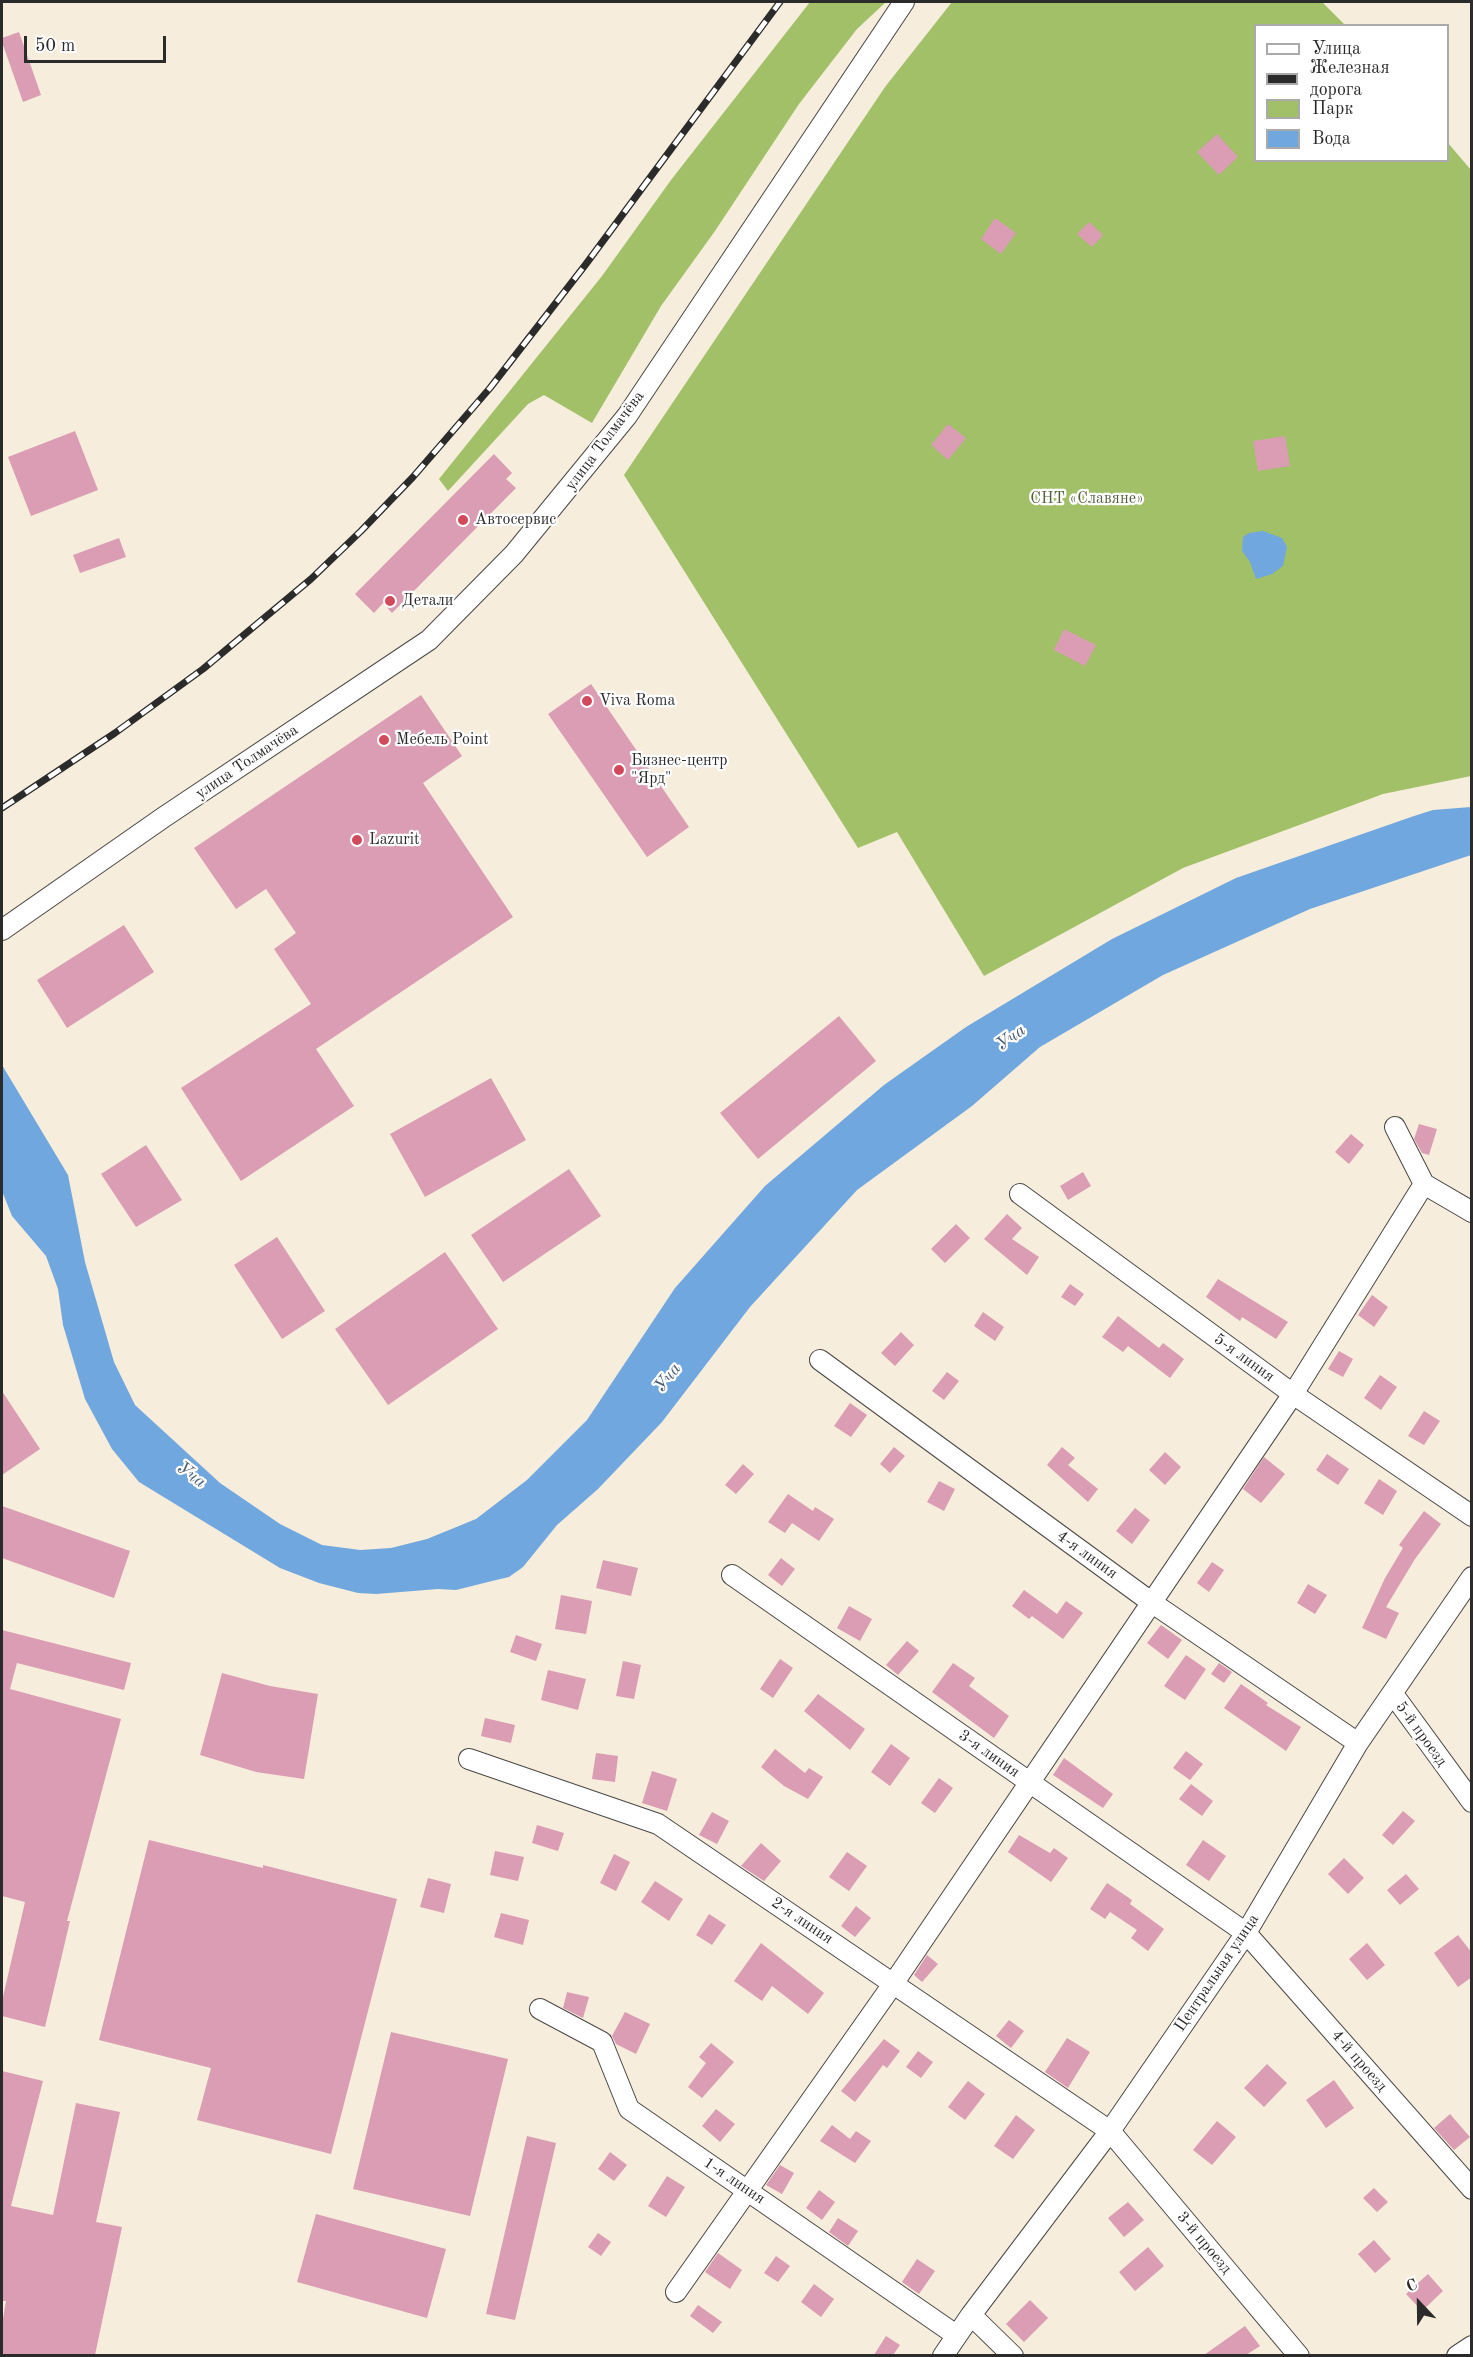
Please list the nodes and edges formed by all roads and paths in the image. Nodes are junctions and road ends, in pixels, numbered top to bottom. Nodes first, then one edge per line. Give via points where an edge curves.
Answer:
1 (904, 2) edge
2 (2, 930) edge
3 (1395, 1127) dead end
4 (1424, 1184) junction
5 (1020, 1194) dead end
6 (1472, 1212) edge
7 (820, 1360) dead end
8 (1293, 1394) junction
9 (1472, 1516) edge
10 (732, 1575) dead end
11 (1472, 1577) edge
12 (1151, 1602) junction
13 (1393, 1694) junction
14 (1358, 1743) junction
15 (470, 1759) dead end
16 (1030, 1782) junction
17 (1472, 1802) edge
18 (1246, 1933) junction
19 (893, 1984) junction
20 (540, 2009) dead end
21 (1110, 2132) junction
22 (1472, 2189) edge
23 (748, 2190) junction
24 (676, 2292) dead end
25 (970, 2315) junction
26 (956, 2335) junction
27 (1472, 2346) edge
28 (943, 2355) edge
29 (1013, 2355) edge
30 (1299, 2355) edge
31 (1456, 2355) edge

1 - 2 street, улица Толмачёва via 627,416 514,554 429,640
3 - 4 street
4 - 6 street
4 - 8 street
5 - 8 street, 5-я линия
7 - 12 street, 4-я линия
8 - 9 street, 5-я линия
8 - 12 street
10 - 16 street, 3-я линия
11 - 13 street, Центральная улица
12 - 14 street, 4-я линия
12 - 16 street
13 - 14 street, Центральная улица
13 - 17 street, 5-й проезд
14 - 18 street, Центральная улица
15 - 19 street, 2-я линия via 658,1824
16 - 18 street, 3-я линия
16 - 19 street
18 - 21 street, Центральная улица
18 - 22 street, 4-й проезд
19 - 21 street, 2-я линия
19 - 23 street
20 - 23 street, 1-я линия via 602,2042 629,2109
21 - 25 street, Центральная улица
21 - 30 street, 3-й проезд
23 - 24 street
23 - 26 street, 1-я линия
25 - 26 street, Центральная улица
25 - 29 street
26 - 28 street, Центральная улица
27 - 31 street

